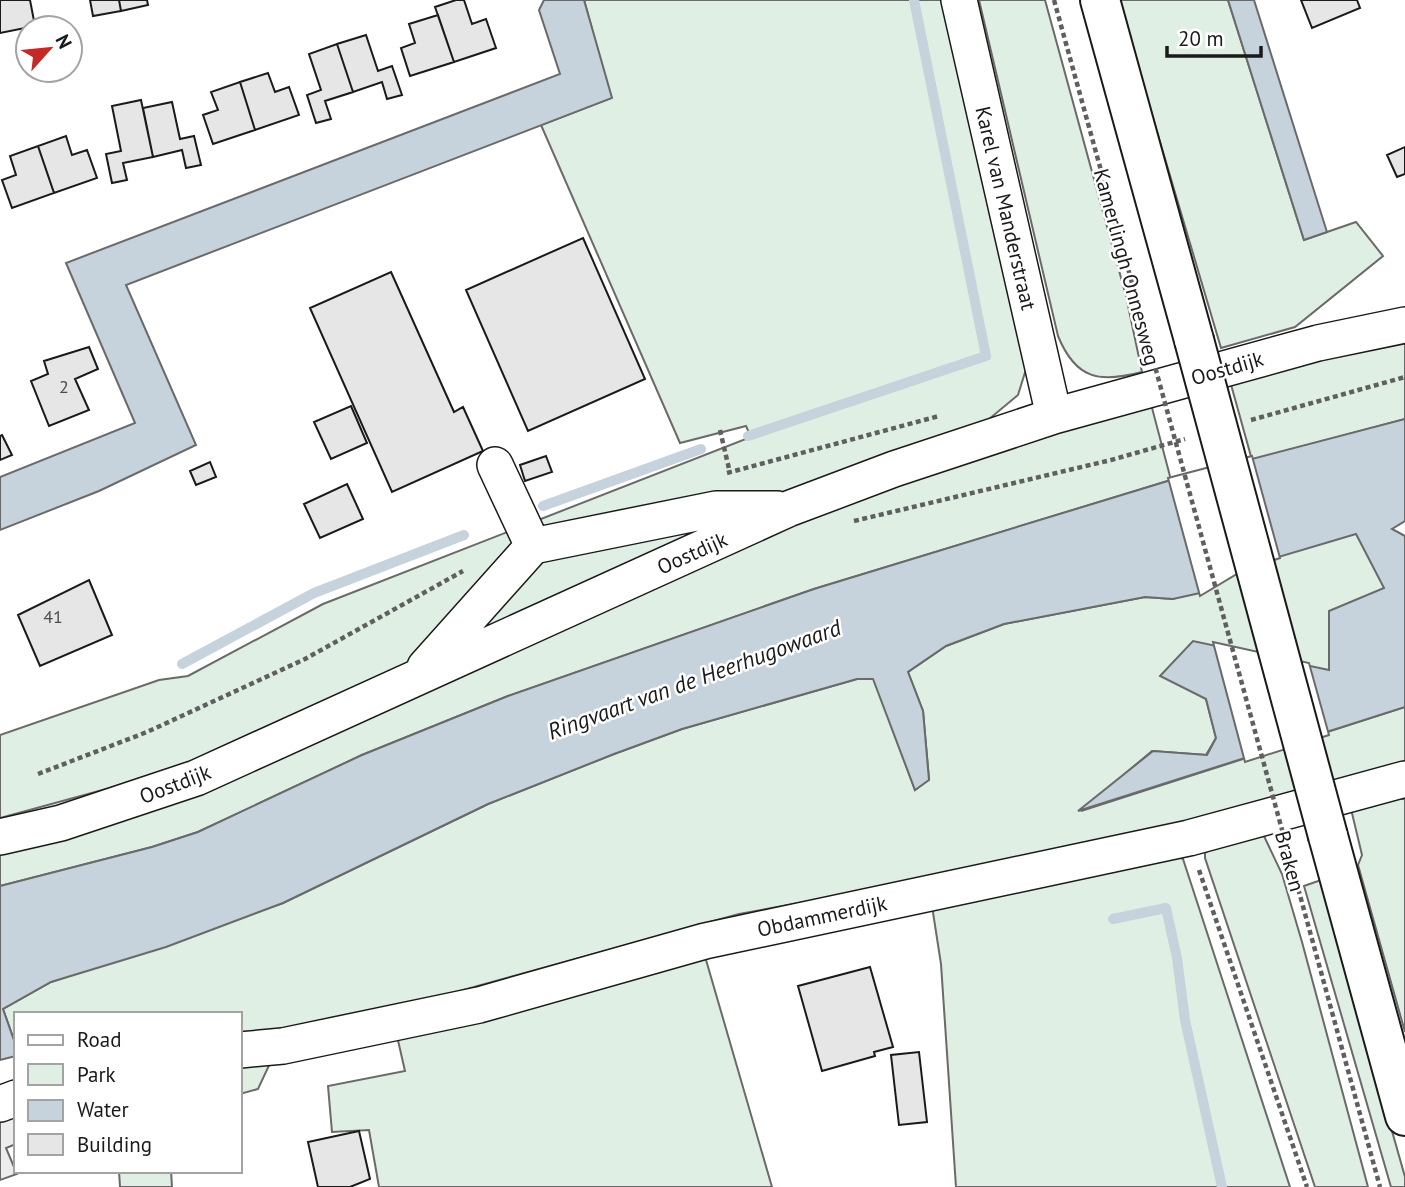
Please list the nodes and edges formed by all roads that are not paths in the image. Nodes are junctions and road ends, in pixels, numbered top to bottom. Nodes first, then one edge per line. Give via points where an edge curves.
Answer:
1 (960, 0) edge
2 (1100, 0) edge
3 (1405, 325) edge
4 (1054, 416) junction
5 (495, 465) dead end
6 (788, 509) junction
7 (1241, 523) joint
8 (533, 547) junction
9 (418, 675) junction
10 (1405, 779) edge
11 (0, 836) edge
12 (242, 1050) edge
13 (1405, 1116) edge

1 - 4 street, Karel van Manderstraat
2 - 7 main road, Kamerlingh Onnesweg, bridge
3 - 4 street, Oostdijk via 1318,343
4 - 6 street, Oostdijk
5 - 8 street
6 - 8 street via 716,509
6 - 9 street, Oostdijk
7 - 13 main road, Braken, bridge
8 - 9 street
9 - 11 street, Oostdijk via 196,778 61,823
10 - 12 street, Obdammerdijk via 1189,838 705,941 479,1005 283,1046

